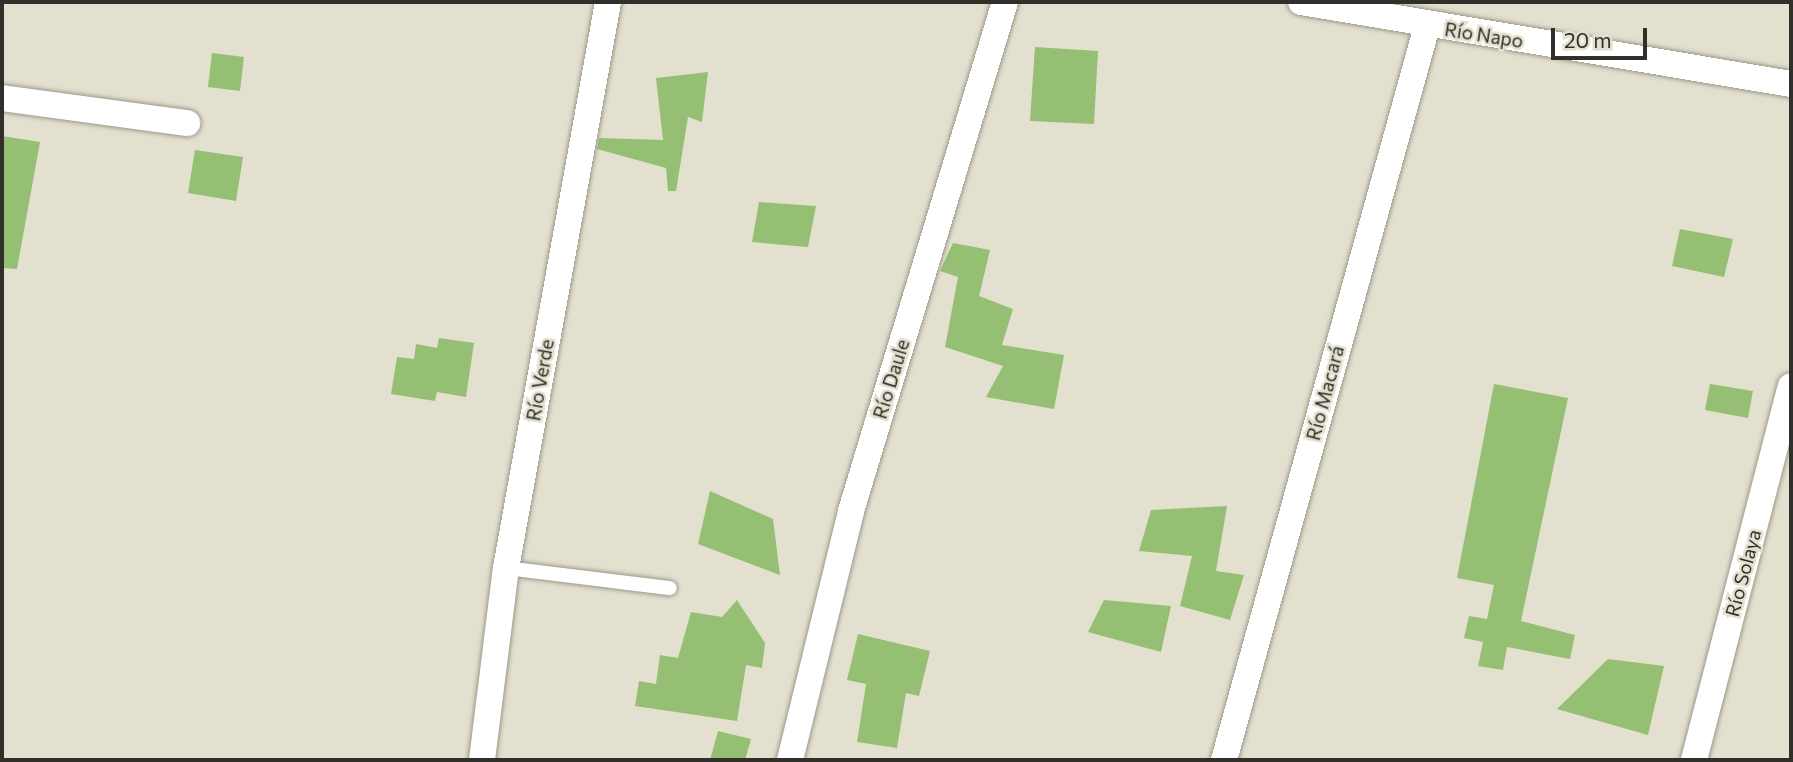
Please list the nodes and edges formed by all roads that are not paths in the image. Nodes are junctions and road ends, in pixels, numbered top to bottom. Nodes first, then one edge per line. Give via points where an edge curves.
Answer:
1 (608, 2) edge
2 (1005, 2) edge
3 (1301, 2) edge
4 (1427, 26) junction
5 (1791, 84) edge
6 (2, 97) edge
7 (187, 123) dead end
8 (1791, 386) edge
9 (506, 568) junction
10 (670, 588) dead end
11 (482, 760) edge
12 (790, 760) edge
13 (1224, 760) edge
14 (1694, 760) edge

1 - 9 street, Río Verde
2 - 12 street, Río Daule via 851,511
3 - 4 street, Río Napo
4 - 5 street, Río Napo
4 - 13 street, Río Macará
6 - 7 street
8 - 14 street, Río Solaya
9 - 10 lane
9 - 11 street, Río Verde

